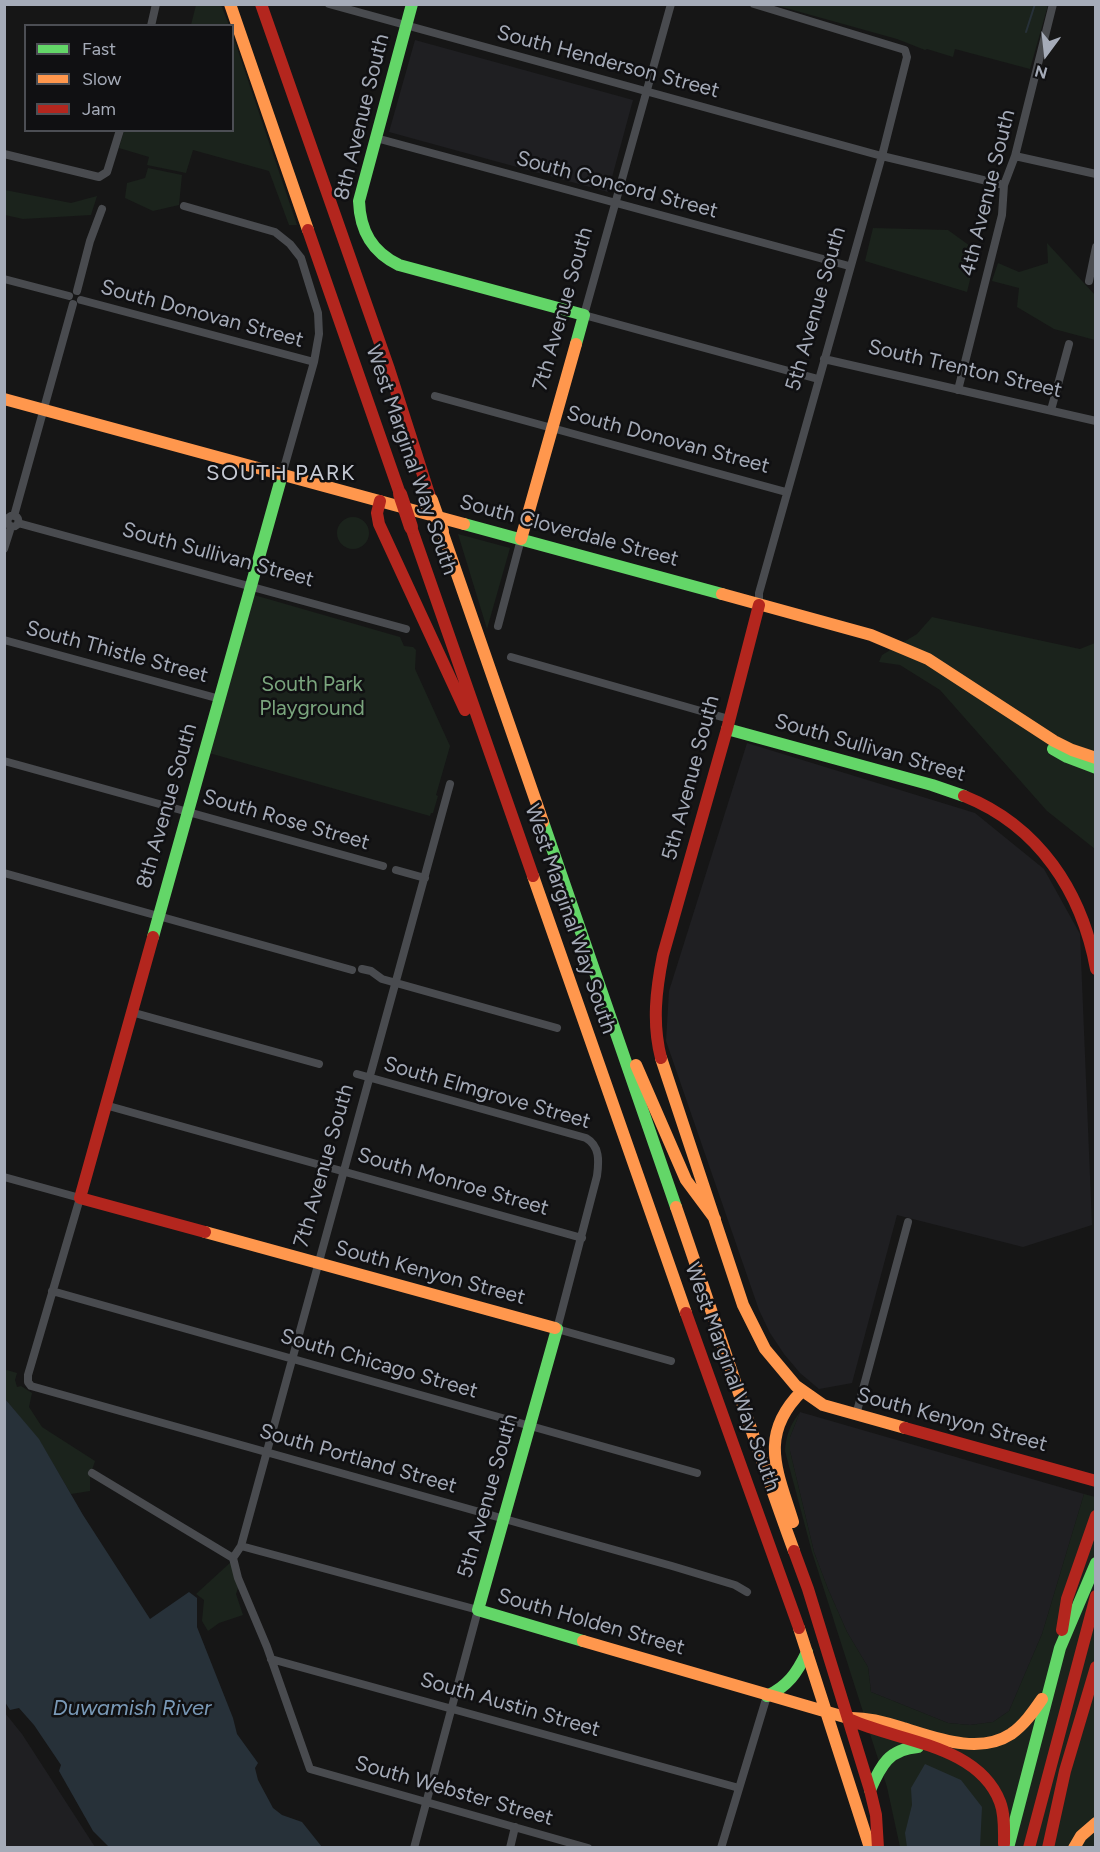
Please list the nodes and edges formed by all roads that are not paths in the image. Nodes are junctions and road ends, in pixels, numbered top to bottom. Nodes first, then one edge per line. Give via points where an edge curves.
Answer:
1 (156, 4) edge
2 (230, 4) edge
3 (261, 4) edge
4 (329, 4) edge
5 (412, 4) edge
6 (671, 4) edge
7 (754, 4) edge
8 (1053, 4) edge
9 (151, 24) edge
10 (406, 26) junction
11 (647, 91) junction
12 (119, 132) edge
13 (376, 138) junction
14 (4, 154) edge
15 (882, 156) junction
16 (1015, 156) junction
17 (1095, 174) edge
18 (1004, 185) junction
19 (615, 203) junction
20 (184, 206) dead end
21 (102, 210) dead end
22 (1095, 247) edge
23 (849, 266) junction
24 (4, 279) edge
25 (1089, 281) dead end
26 (75, 298) junction
27 (584, 315) junction
28 (1069, 344) dead end
29 (824, 359) junction
30 (314, 363) junction
31 (818, 380) junction
32 (957, 390) junction
33 (435, 396) dead end
34 (4, 399) edge
35 (43, 410) junction
36 (1051, 410) junction
37 (1095, 421) edge
38 (552, 427) junction
39 (282, 475) junction
40 (786, 492) junction
41 (380, 501) junction
42 (11, 521) edge
43 (521, 539) junction
44 (4, 549) edge
45 (252, 586) junction
46 (759, 604) junction
47 (498, 626) dead end
48 (406, 629) dead end
49 (4, 640) edge
50 (511, 657) dead end
51 (974, 688) junction
52 (220, 699) junction
53 (728, 724) junction
54 (1095, 758) edge
55 (4, 761) edge
56 (1095, 768) edge
57 (450, 784) dead end
58 (501, 787) junction
59 (188, 811) junction
60 (383, 866) dead end
61 (396, 870) dead end
62 (4, 873) edge
63 (425, 878) junction
64 (158, 916) junction
65 (580, 932) junction
66 (362, 969) dead end
67 (1095, 969) edge
68 (352, 970) dead end
69 (396, 983) junction
70 (131, 1012) junction
71 (557, 1028) dead end
72 (319, 1064) dead end
73 (357, 1074) dead end
74 (371, 1078) junction
75 (105, 1105) junction
76 (598, 1155) joint
77 (345, 1170) junction
78 (4, 1176) edge
79 (80, 1198) junction
80 (715, 1219) junction
81 (908, 1222) dead end
82 (582, 1238) junction
83 (318, 1265) junction
84 (52, 1291) junction
85 (557, 1329) junction
86 (292, 1358) junction
87 (671, 1361) dead end
88 (28, 1382) joint
89 (801, 1390) junction
90 (856, 1415) junction
91 (530, 1425) junction
92 (265, 1452) junction
93 (92, 1473) dead end
94 (696, 1473) dead end
95 (1095, 1481) edge
96 (1095, 1516) edge
97 (503, 1519) junction
98 (241, 1546) junction
99 (233, 1558) junction
100 (1095, 1563) edge
101 (808, 1589) junction
102 (747, 1592) dead end
103 (1095, 1596) edge
104 (478, 1611) junction
105 (1060, 1648) junction
106 (807, 1652) junction
107 (272, 1659) junction
108 (1095, 1666) edge
109 (1050, 1686) junction
110 (767, 1696) junction
111 (452, 1707) junction
112 (825, 1712) junction
113 (848, 1718) junction
114 (933, 1748) junction
115 (740, 1788) junction
116 (870, 1790) junction
117 (427, 1802) junction
118 (1095, 1823) edge
119 (515, 1827) junction
120 (414, 1848) edge
121 (510, 1848) edge
122 (588, 1848) edge
123 (721, 1848) edge
124 (870, 1848) edge
125 (878, 1848) edge
126 (1006, 1848) edge
127 (1029, 1848) edge
128 (1048, 1848) edge
129 (1074, 1848) edge

1 - 9 street
2 - 58 main road, West Marginal Way South, bridge
3 - 65 main road, West Marginal Way South, bridge
4 - 10 street, South Henderson Street
5 - 10 main road, 8th Avenue South
6 - 11 street, 7th Avenue South
7 - 15 street, 5th Avenue South via 905,50 907,57
8 - 16 street, 4th Avenue South
10 - 11 street, South Henderson Street
10 - 13 main road, 8th Avenue South
11 - 15 street, South Henderson Street
11 - 19 street, 7th Avenue South
12 - 14 street via 104,176 93,177
13 - 19 street, South Concord Street
13 - 27 main road, 8th Avenue South via 359,201 359,219 367,240 384,258 399,266
15 - 18 street, South Henderson Street
15 - 23 street, 5th Avenue South
16 - 17 street
16 - 18 street, 4th Avenue South
18 - 32 street, 4th Avenue South via 1002,215
19 - 23 street, South Concord Street
19 - 27 street, 7th Avenue South
20 - 30 street, 8th Avenue South via 264,228 290,244 301,258 318,313 320,334
21 - 26 street
22 - 25 street
23 - 29 street, 5th Avenue South
24 - 26 street, South Donovan Street
26 - 30 street, South Donovan Street
26 - 35 street
27 - 31 street
27 - 38 main road, 7th Avenue South
28 - 36 street
29 - 31 street, 5th Avenue South
29 - 32 street, South Trenton Street
30 - 39 street, 8th Avenue South
31 - 40 street, 5th Avenue South
32 - 36 street, South Trenton Street
33 - 38 street, South Donovan Street
34 - 35 main road, South Cloverdale Street
35 - 39 main road, South Cloverdale Street
35 - 42 street
36 - 37 street, South Trenton Street
38 - 40 street, South Donovan Street
38 - 43 main road, 7th Avenue South
39 - 41 main road, South Cloverdale Street
39 - 45 main road, 8th Avenue South
40 - 46 street, 5th Avenue South
41 - 43 main road, South Cloverdale Street
41 - 58 main road via 380,524
42 - 44 street
42 - 45 street, South Sullivan Street
43 - 46 main road, South Cloverdale Street
43 - 47 street, 7th Avenue South
45 - 48 street, South Sullivan Street
45 - 52 main road, 8th Avenue South
46 - 51 main road, South Cloverdale Street via 889,641 928,659
46 - 53 main road, 5th Avenue South
49 - 52 street, South Thistle Street
50 - 53 street, South Sullivan Street
51 - 54 main road, South Cloverdale Street via 1054,741
51 - 56 main road, South Cloverdale Street via 985,704 1020,728 1066,757
52 - 59 main road, 8th Avenue South
53 - 67 main road, South Sullivan Street via 950,790 998,814 1038,846 1066,884 1084,921
53 - 80 main road, 5th Avenue South via 663,955 654,1020 656,1042
55 - 59 street, South Rose Street
57 - 63 street, 7th Avenue South
58 - 106 main road, West Marginal Way South
59 - 60 street, South Rose Street
59 - 64 main road, 8th Avenue South
61 - 63 street
62 - 64 street
63 - 69 street, 7th Avenue South
64 - 68 street
64 - 70 main road, 8th Avenue South
65 - 80 main road via 686,1180
65 - 101 main road, West Marginal Way South
66 - 69 street
69 - 71 street
69 - 74 street, 7th Avenue South
70 - 72 street
70 - 75 main road, 8th Avenue South
73 - 74 street, South Elmgrove Street
74 - 76 street, South Elmgrove Street via 586,1138 593,1142
74 - 77 street, 7th Avenue South
75 - 77 street, South Monroe Street
75 - 79 main road, 8th Avenue South
76 - 82 street, 5th Avenue South
77 - 82 street, South Monroe Street
77 - 83 street, 7th Avenue South
78 - 79 street, South Kenyon Street
79 - 83 main road, South Kenyon Street
79 - 84 street, 8th Avenue South
80 - 89 main road, 5th Avenue South via 755,1333 775,1365
81 - 90 street
82 - 85 street, 5th Avenue South
83 - 85 main road, South Kenyon Street
83 - 86 street, 7th Avenue South
84 - 86 street, South Chicago Street
84 - 88 street, 8th Avenue South
85 - 87 street, South Kenyon Street
85 - 91 main road, 5th Avenue South
86 - 91 street, South Chicago Street
86 - 92 street, 7th Avenue South
88 - 92 street, South Portland Street via 36,1388
89 - 90 main road, South Kenyon Street via 823,1405
89 - 101 main road via 779,1420 774,1443
90 - 95 main road, South Kenyon Street
91 - 94 street, South Chicago Street
91 - 97 main road, 5th Avenue South
92 - 97 street, South Portland Street
92 - 98 street, 7th Avenue South
93 - 99 street
96 - 105 main road via 1064,1607
97 - 102 street, South Portland Street via 735,1585
97 - 104 main road, 5th Avenue South
98 - 99 street, 7th Avenue South
98 - 104 street, South Holden Street
99 - 107 street
100 - 105 main road
101 - 113 main road, West Marginal Way South
103 - 127 main road
104 - 110 main road, South Holden Street
104 - 111 street, 5th Avenue South
105 - 109 main road
106 - 110 main road via 789,1684
106 - 112 main road, West Marginal Way South
107 - 111 street, South Austin Street
107 - 117 street, South Webster Street via 310,1769
108 - 128 main road
109 - 113 main road via 1024,1723 992,1742 964,1744 863,1717
109 - 126 main road
110 - 112 main road, South Holden Street
110 - 115 street
111 - 115 street, South Austin Street
111 - 117 street, 5th Avenue South
112 - 113 main road, South Holden Street
112 - 124 main road, West Marginal Way South
113 - 114 main road via 867,1729
113 - 116 main road, West Marginal Way South
114 - 116 main road via 910,1747 893,1752 885,1759
114 - 126 main road via 969,1762 992,1786 1000,1803
115 - 123 street
116 - 125 main road, West Marginal Way South
117 - 119 street, South Webster Street
117 - 120 street, 5th Avenue South
118 - 129 main road
119 - 121 street
119 - 122 street, South Webster Street

